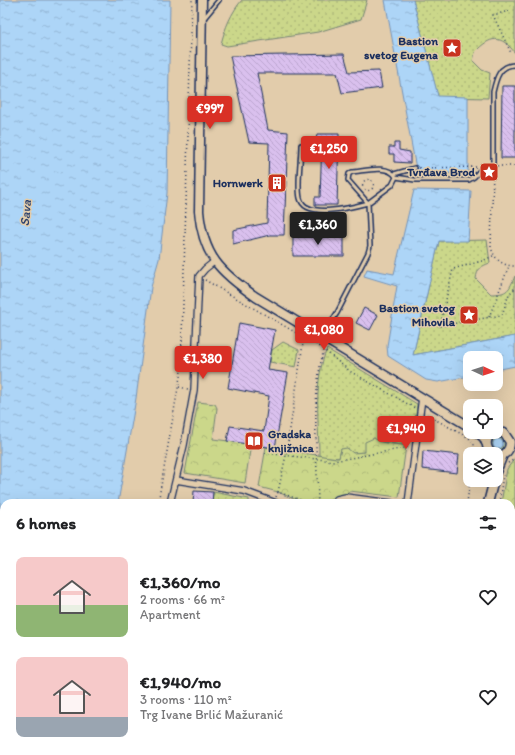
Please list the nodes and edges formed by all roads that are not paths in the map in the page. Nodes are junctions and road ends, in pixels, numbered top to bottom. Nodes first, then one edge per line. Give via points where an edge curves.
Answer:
1 (202, 0) edge
2 (219, 0) edge
3 (201, 22) junction
4 (515, 65) edge
5 (302, 145) dead end
6 (415, 168) road end
7 (395, 176) junction
8 (368, 203) junction
9 (215, 261) junction
10 (321, 338) junction
11 (422, 398) junction
12 (452, 415) junction
13 (463, 420) edge
14 (463, 422) edge
15 (503, 433) edge
16 (512, 440) edge
17 (515, 450) edge
18 (503, 453) edge
19 (503, 454) edge
20 (176, 480) junction
21 (489, 487) edge
22 (492, 487) edge
23 (171, 499) edge
24 (268, 499) edge
25 (337, 499) edge
26 (361, 499) edge
27 (409, 499) edge
28 (488, 499) edge
29 (489, 499) edge

1 - 3 main road
2 - 3 lane
3 - 9 main road via 199,211 203,239
4 - 7 lane via 510,65 497,75 494,92 493,166 483,167 469,180 415,180
5 - 8 lane via 300,196 305,207 310,210 339,210
6 - 7 lane
7 - 8 lane via 392,185
7 - 8 lane via 391,171 385,170 349,174 350,184
8 - 10 lane via 368,252 337,313
9 - 10 main road via 238,284
9 - 20 street via 200,276 194,390
10 - 11 main road
11 - 12 main road
11 - 27 street
12 - 13 main road
12 - 14 main road
15 - 16 main road
16 - 18 main road
17 - 19 main road
20 - 23 street
20 - 24 street via 244,491
21 - 28 main road
22 - 29 main road
25 - 26 street

